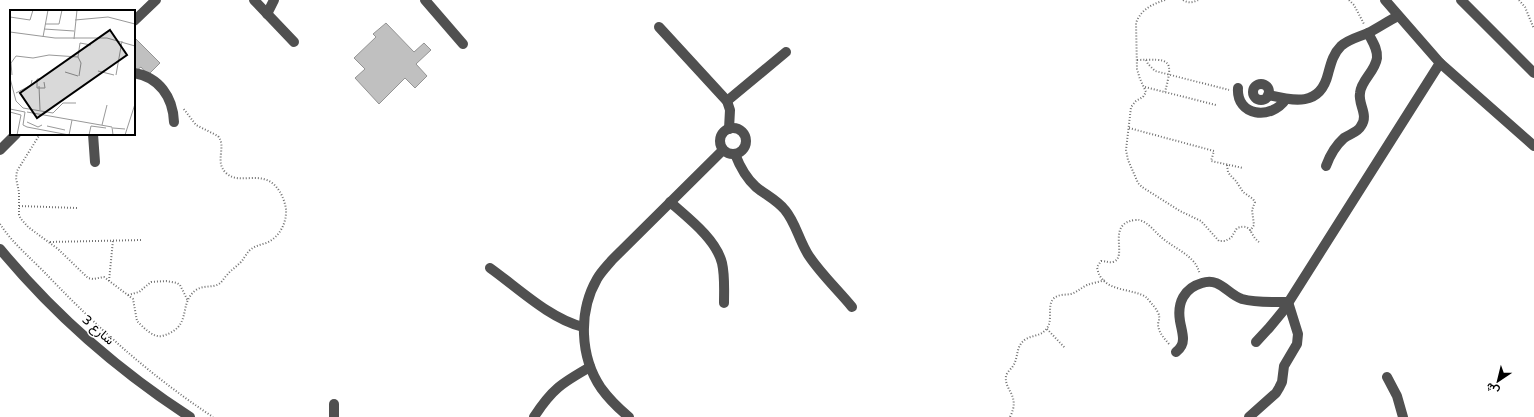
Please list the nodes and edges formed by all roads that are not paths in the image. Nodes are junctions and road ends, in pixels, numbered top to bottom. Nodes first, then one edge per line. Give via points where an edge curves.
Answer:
1 (156, 0) edge
2 (254, 0) edge
3 (274, 0) edge
4 (425, 0) edge
5 (1385, 0) edge
6 (1462, 0) edge
7 (267, 14) junction
8 (1398, 16) junction
9 (135, 20) edge
10 (659, 27) dead end
11 (1368, 33) junction
12 (294, 42) dead end
13 (463, 44) dead end
14 (786, 52) dead end
15 (1440, 63) junction
16 (135, 73) edge
17 (1534, 73) edge
18 (1286, 99) junction
19 (728, 100) junction
20 (174, 122) dead end
21 (729, 129) junction
22 (15, 135) edge
23 (93, 135) edge
24 (1534, 146) edge
25 (0, 150) edge
26 (723, 150) junction
27 (735, 154) junction
28 (95, 162) dead end
29 (1326, 166) dead end
30 (670, 202) junction
31 (0, 250) edge
32 (490, 268) dead end
33 (1288, 302) junction
34 (724, 303) dead end
35 (852, 307) dead end
36 (583, 327) junction
37 (1256, 342) dead end
38 (1176, 352) road end
39 (590, 367) junction
40 (1387, 377) dead end
41 (334, 404) dead end
42 (190, 417) edge
43 (334, 417) edge
44 (534, 417) edge
45 (628, 417) edge
46 (1249, 417) edge
47 (1403, 417) edge

1 - 9 street
2 - 7 street
3 - 7 street
4 - 13 street
5 - 8 street
6 - 17 street
7 - 12 street
8 - 11 street
8 - 15 street
10 - 19 street
11 - 18 street via 1348,40 1341,46 1330,63 1326,81 1314,96 1305,100
11 - 29 street via 1376,47 1377,58 1359,95 1364,121 1337,146
14 - 19 street
15 - 24 street
15 - 33 street
16 - 20 street via 146,77 164,90 170,100
18 - 18 street via 1276,110 1262,113 1244,106 1236,89 1253,91 1256,86 1263,84 1268,88 1268,95
19 - 21 street
21 - 26 street via 720,138
21 - 27 street via 740,131 746,142 742,150
22 - 25 street
23 - 28 street
26 - 27 street
26 - 30 street
27 - 35 street via 747,178 784,208 809,256
30 - 34 street via 718,252 722,263
30 - 36 street via 612,260 596,280 587,303
31 - 42 street, شارع 3 via 39,293 105,354
32 - 36 street via 554,315
33 - 37 street
33 - 38 street via 1242,299 1219,283 1211,281 1194,286 1186,292 1178,311 1183,340
33 - 46 street via 1298,334 1297,344 1284,366 1282,382 1276,393
36 - 39 street
39 - 44 street via 559,385
39 - 45 street via 609,398
40 - 47 street via 1397,396
41 - 43 street

